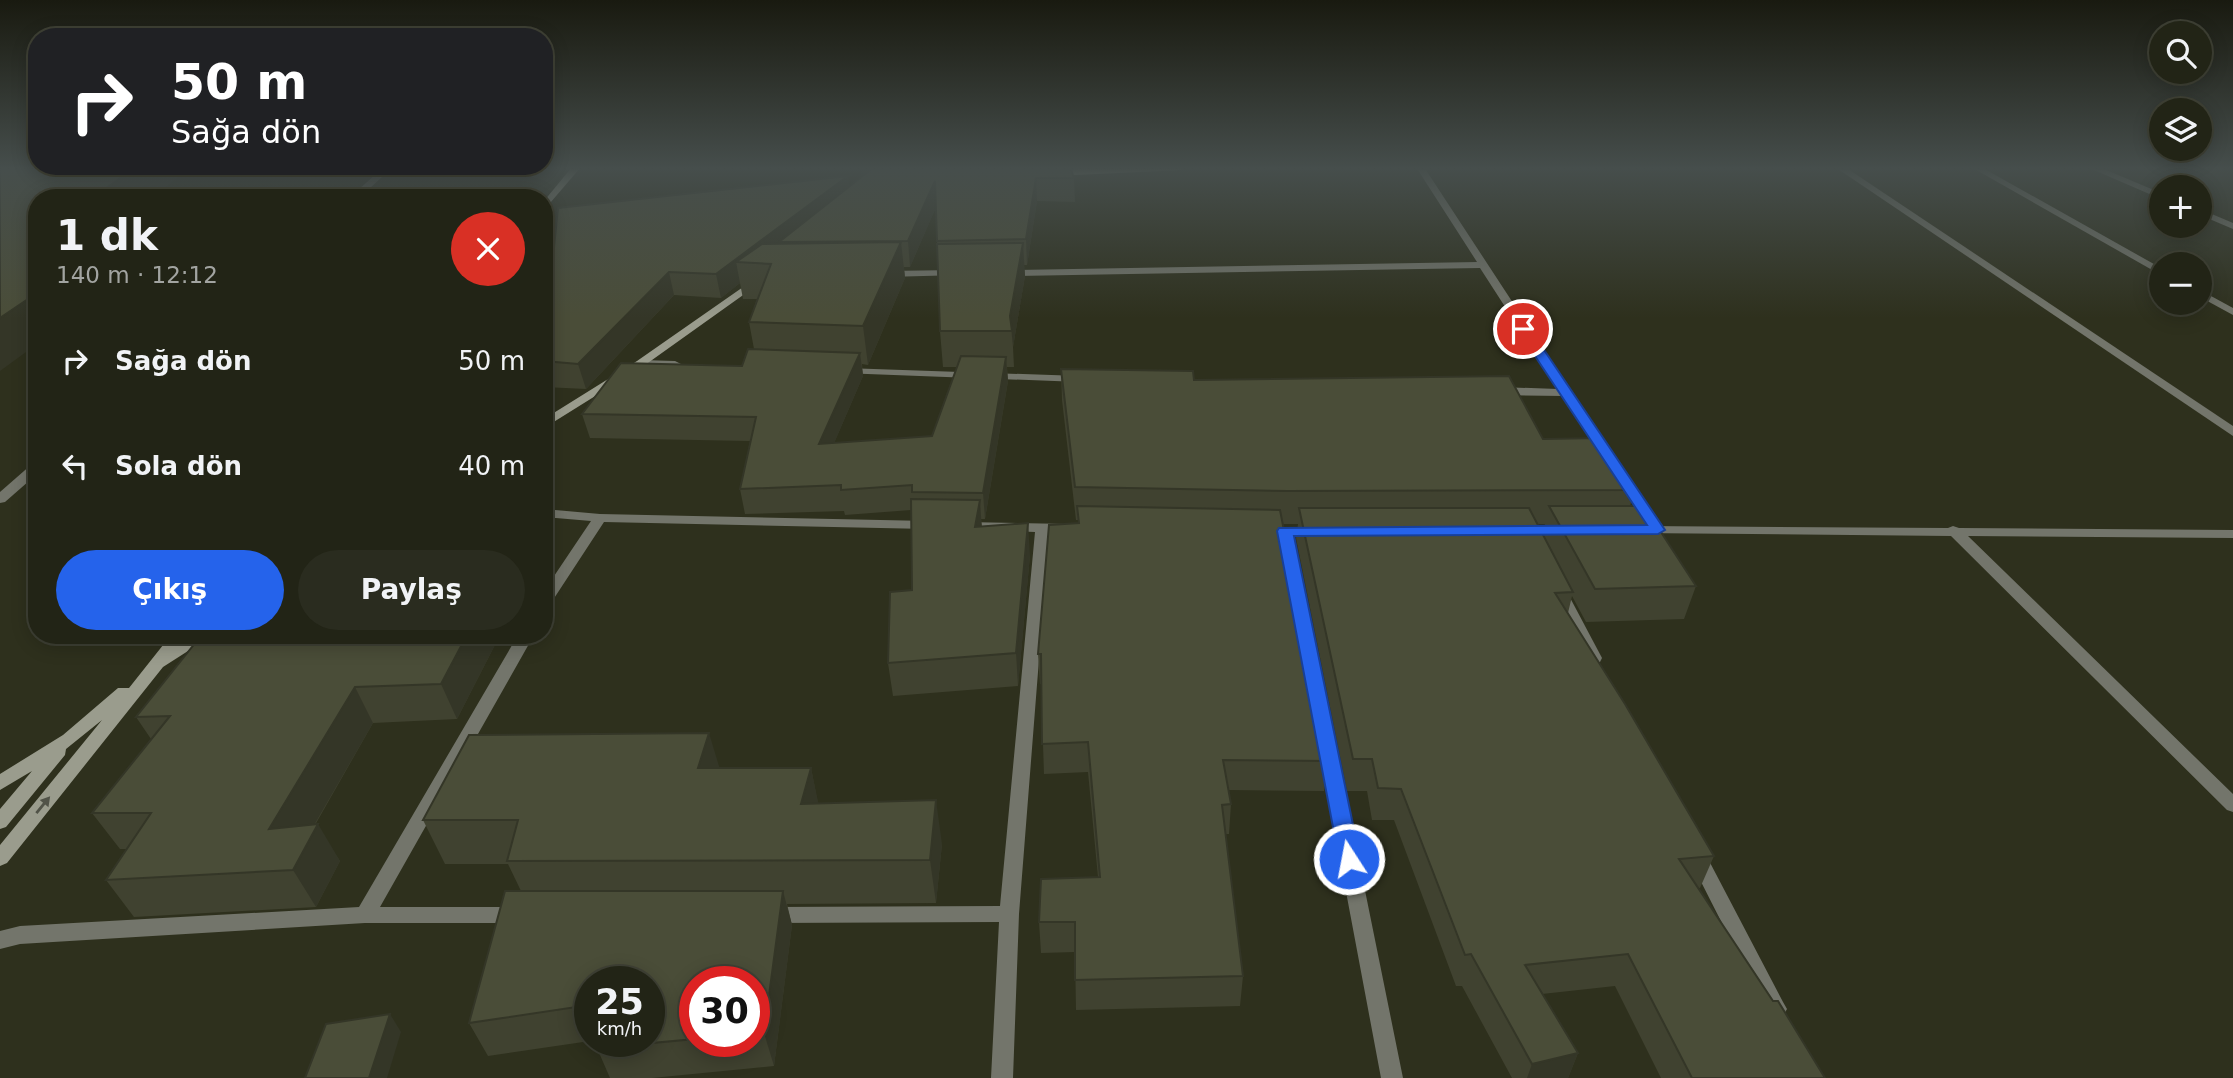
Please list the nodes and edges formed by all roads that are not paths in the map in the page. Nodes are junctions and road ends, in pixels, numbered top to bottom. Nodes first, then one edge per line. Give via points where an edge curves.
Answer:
1 (1452, 217) edge
2 (1914, 217) edge
3 (2064, 217) edge
4 (2213, 217) edge
5 (2233, 226) edge
6 (1482, 265) junction
7 (2149, 265) edge
8 (975, 273) edge
9 (1003, 273) edge
10 (766, 274) edge
11 (877, 274) edge
12 (2212, 300) edge
13 (2233, 312) edge
14 (641, 363) junction
15 (683, 365) edge
16 (835, 370) edge
17 (1098, 379) edge
18 (1483, 391) edge
19 (1565, 393) junction
20 (553, 418) edge
21 (2233, 432) edge
22 (1611, 461) edge
23 (1619, 473) edge
24 (28, 475) edge
25 (0, 499) edge
26 (553, 514) edge
27 (600, 518) junction
28 (1042, 527) junction
29 (1082, 528) edge
30 (1632, 530) edge
31 (1658, 530) junction
32 (1953, 530) junction
33 (1244, 531) edge
34 (1285, 531) junction
35 (1326, 531) edge
36 (2233, 534) edge
37 (1548, 569) edge
38 (553, 589) edge
39 (172, 644) edge
40 (191, 644) edge
41 (521, 644) edge
42 (1600, 668) edge
43 (149, 671) junction
44 (69, 739) junction
45 (0, 783) edge
46 (2233, 805) edge
47 (0, 822) edge
48 (1690, 842) edge
49 (0, 858) edge
50 (1009, 914) junction
51 (365, 915) junction
52 (530, 915) edge
53 (749, 915) edge
54 (0, 940) edge
55 (1786, 1028) edge
56 (1002, 1078) edge
57 (1392, 1078) edge

1 - 6 street
2 - 21 street
3 - 7 street
4 - 5 street
6 - 9 street
6 - 19 street
8 - 11 street
10 - 14 main road
12 - 13 street
14 - 15 street
14 - 20 main road
16 - 17 street
18 - 19 street
19 - 22 street
23 - 31 street
24 - 25 street
26 - 27 street
27 - 28 street
27 - 38 street
28 - 29 street
28 - 50 street
30 - 31 street
31 - 32 street
32 - 36 street
32 - 46 street
33 - 34 street
34 - 35 street
34 - 57 street
37 - 42 street
39 - 43 main road
40 - 43 main road
41 - 51 street
43 - 44 main road
49 -> 43 main road
44 - 45 main road
44 - 47 main road
48 - 55 street
50 - 53 street
50 - 56 street
51 - 52 street
51 - 54 street via 20,935

